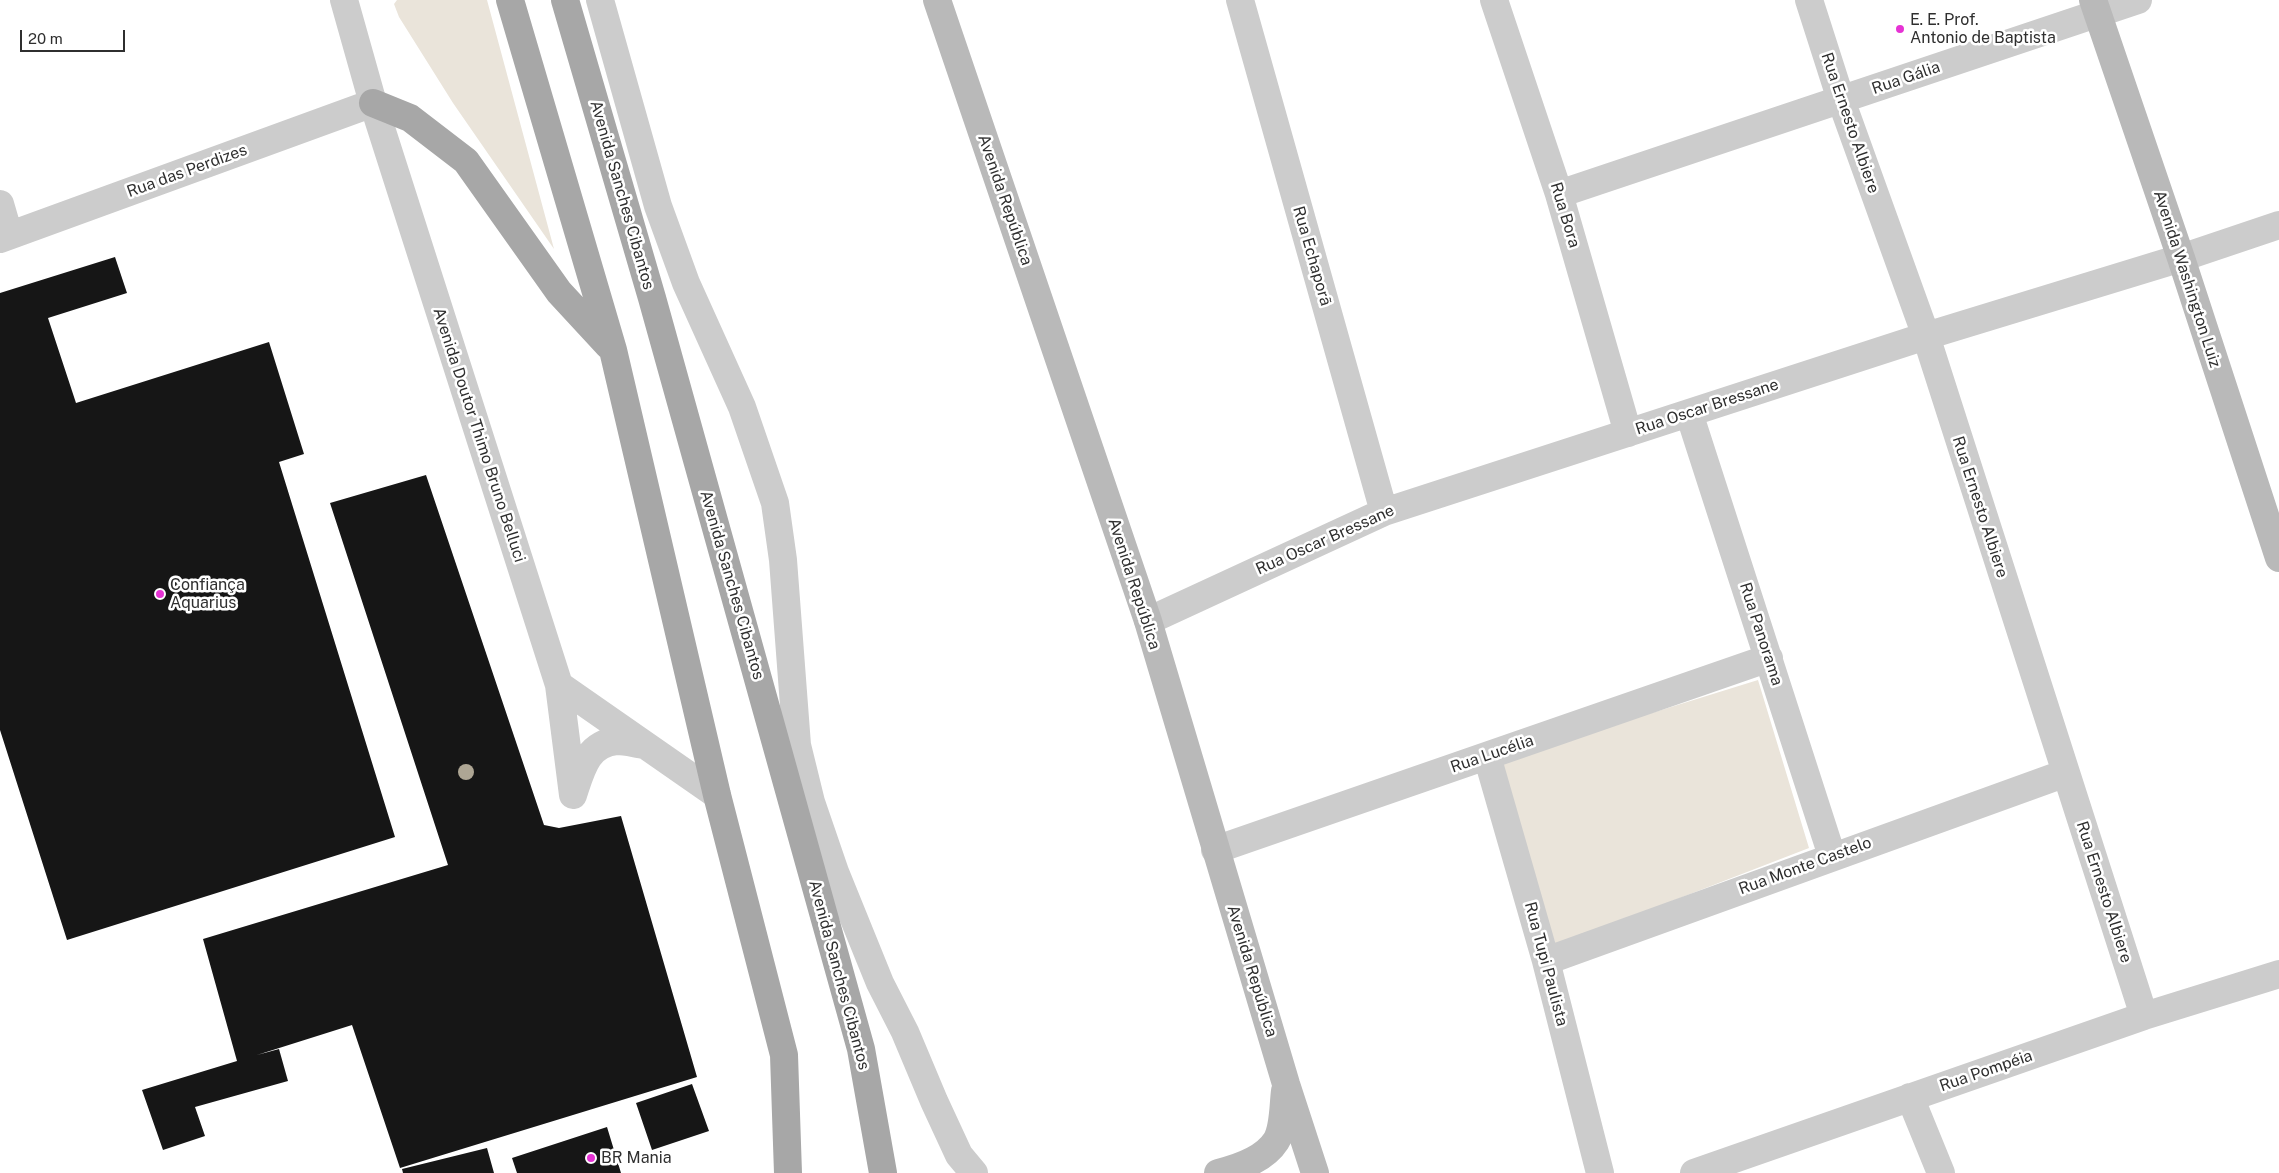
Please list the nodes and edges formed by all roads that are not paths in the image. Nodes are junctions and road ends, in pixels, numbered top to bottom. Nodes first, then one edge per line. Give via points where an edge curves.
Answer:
1 (344, 0) edge
2 (510, 0) edge
3 (566, 0) edge
4 (600, 0) edge
5 (937, 0) edge
6 (1240, 0) edge
7 (1494, 0) edge
8 (1809, 0) edge
9 (2138, 0) edge
10 (2095, 7) edge
11 (1841, 100) junction
12 (373, 102) junction
13 (1559, 194) junction
14 (0, 204) edge
15 (2279, 225) edge
16 (4, 237) edge
17 (2181, 258) junction
18 (1926, 336) junction
19 (613, 350) junction
20 (1689, 413) junction
21 (1628, 433) junction
22 (1384, 512) junction
23 (2279, 558) edge
24 (1148, 620) junction
25 (1769, 658) junction
26 (558, 685) junction
27 (645, 745) junction
28 (1487, 756) junction
29 (2066, 773) junction
30 (717, 795) junction
31 (1215, 850) junction
32 (1832, 856) junction
33 (1546, 961) junction
34 (2279, 974) edge
35 (2144, 1016) junction
36 (1286, 1084) junction
37 (1910, 1098) junction
38 (788, 1173) edge
39 (883, 1173) edge
40 (974, 1173) edge
41 (1218, 1173) edge
42 (1315, 1173) edge
43 (1600, 1173) edge
44 (1694, 1173) edge
45 (1941, 1173) edge

1 - 12 street, Avenida Doutor Thimo Bruno Belluci
2 - 19 main road
3 - 39 main road, Avenida Sanches Cibantos via 860,1049
4 - 40 street via 658,206 686,283 742,407 775,503 783,560 797,745 811,802 835,872 880,983 959,1155
5 - 24 main road, Avenida República
6 - 22 street, Rua Echaporã
7 - 13 street, Rua Bora
8 - 11 street, Rua Ernesto Albiere
9 - 10 street, Rua Gália
10 - 11 street, Rua Gália
10 - 17 main road, Avenida Washington Luiz
11 - 13 street, Rua Gália
11 - 18 street, Rua Ernesto Albiere
12 - 16 street, Rua das Perdizes
12 - 19 main road via 410,118 466,161 559,292
12 - 26 street, Avenida Doutor Thimo Bruno Belluci
13 - 21 street, Rua Bora
14 - 16 street
15 - 17 street, Rua Oscar Bressane
17 - 18 street, Rua Oscar Bressane
17 - 23 main road, Avenida Washington Luiz
18 - 20 street, Rua Oscar Bressane
18 - 29 street, Rua Ernesto Albiere
19 - 30 main road
20 - 21 street, Rua Oscar Bressane
20 - 25 street, Rua Panorama
21 - 22 street, Rua Oscar Bressane
22 - 24 street, Rua Oscar Bressane
24 - 31 main road, Avenida República
25 - 28 street, Rua Lucélia
25 - 32 street, Rua Panorama
26 - 27 street
26 - 27 street, Avenida Doutor Thimo Bruno Belluci via 572,795 586,759 597,747 617,741
27 - 30 street
28 - 31 street, Rua Lucélia
28 - 33 street, Rua Tupi Paulista
29 - 32 street, Rua Monte Castelo
29 - 35 street, Rua Ernesto Albiere
30 - 38 main road via 784,1055
31 - 36 main road, Avenida República
32 - 33 street, Rua Monte Castelo
33 - 43 street, Rua Tupi Paulista
34 - 35 street, Rua Pompéia
35 - 37 street, Rua Pompéia
36 - 41 main road via 1276,1141 1258,1159
36 - 42 main road, Avenida República
37 - 44 street, Rua Pompéia
37 - 45 street

